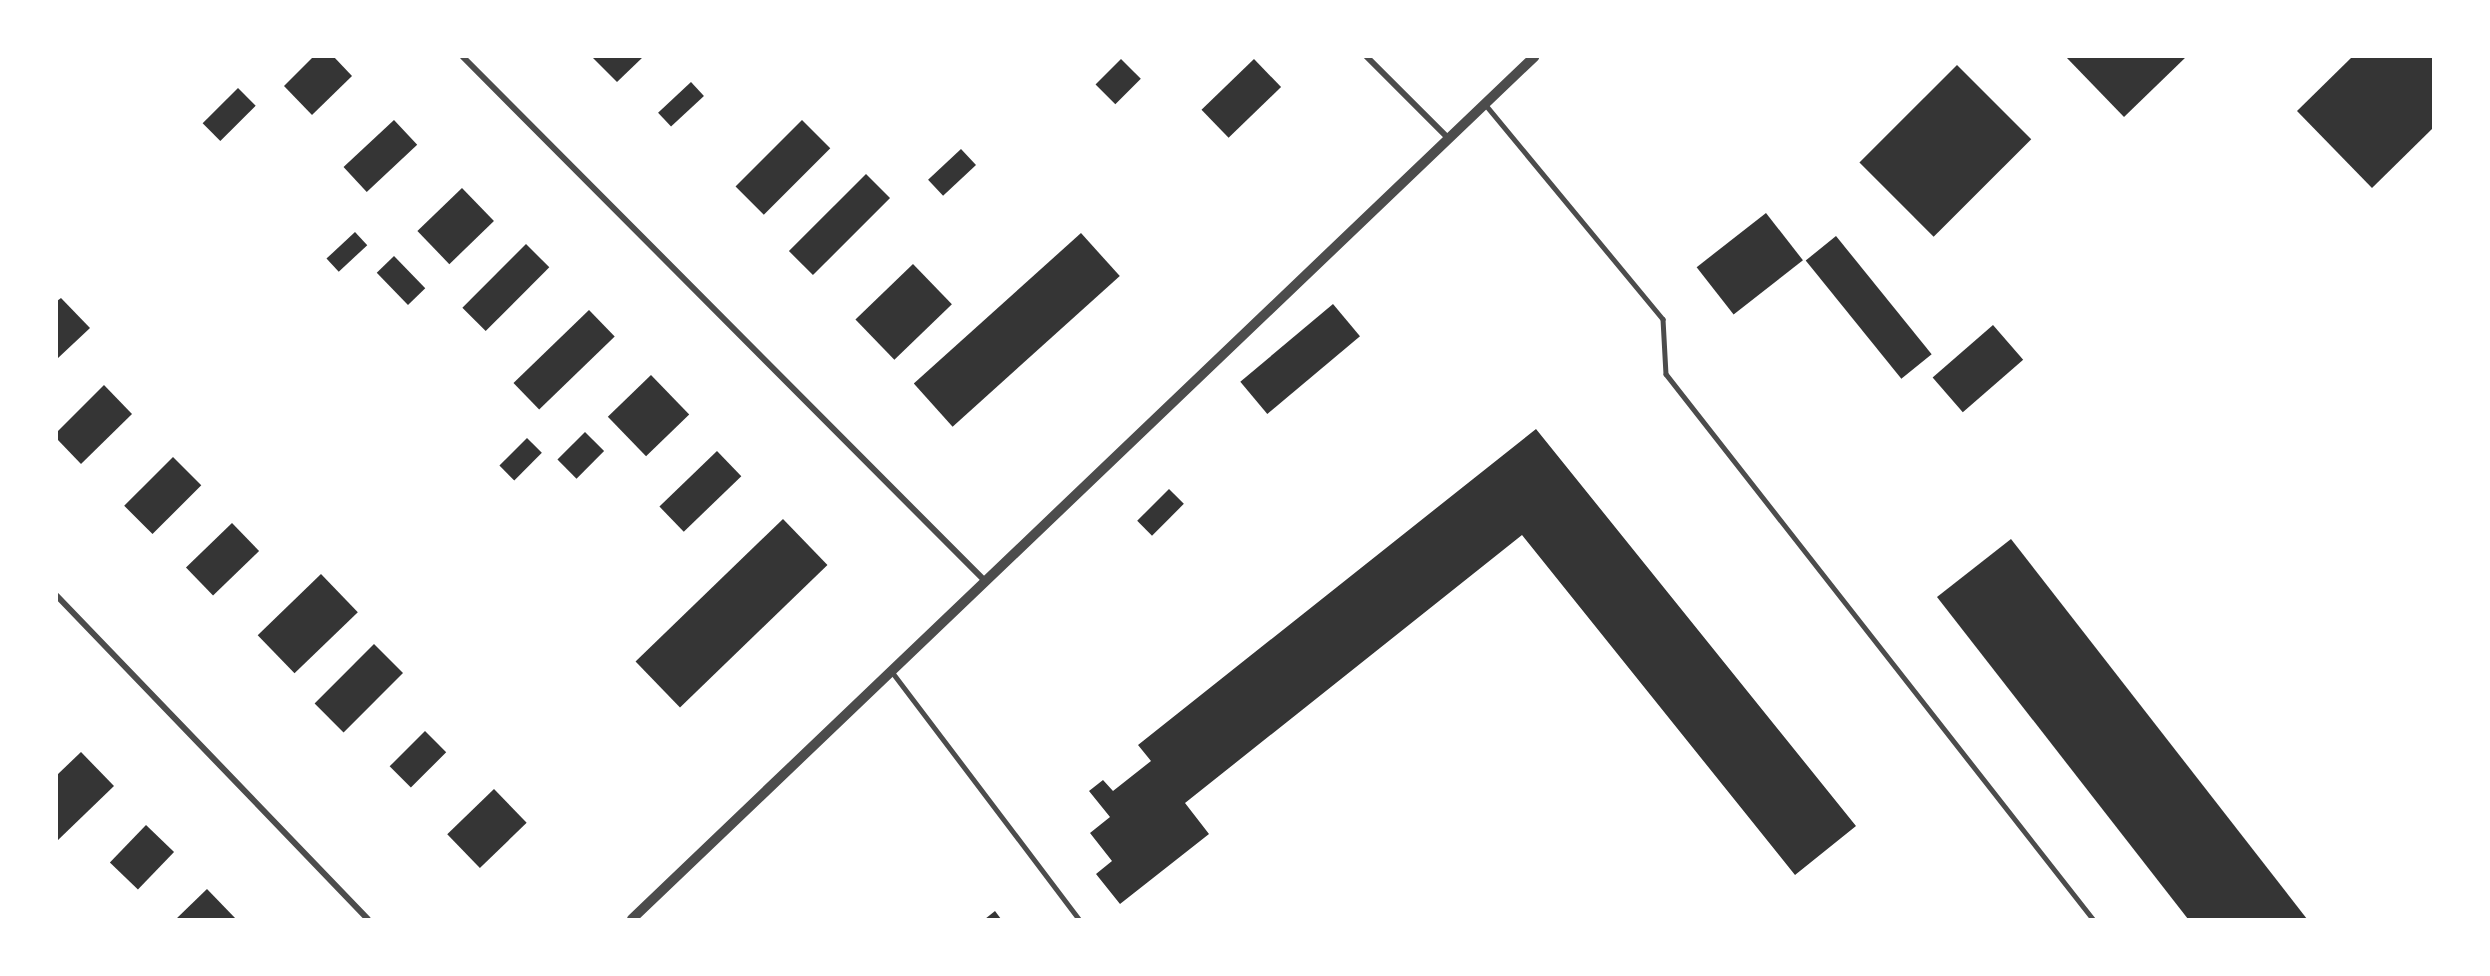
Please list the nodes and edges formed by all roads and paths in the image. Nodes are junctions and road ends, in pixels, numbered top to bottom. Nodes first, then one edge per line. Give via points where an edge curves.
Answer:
1 (463, 57) edge
2 (1367, 57) edge
3 (1534, 57) edge
4 (1484, 103) junction
5 (1447, 137) junction
6 (986, 582) junction
7 (57, 596) edge
8 (893, 673) junction
9 (368, 919) edge
10 (632, 919) edge
11 (1079, 919) edge
12 (2092, 919) edge

1 - 6 street
2 - 5 street
3 - 4 street
4 - 5 street
4 - 12 lane via 1663,320 1666,374
5 - 6 street
6 - 8 street
7 - 9 street
8 - 10 street
8 - 11 lane

